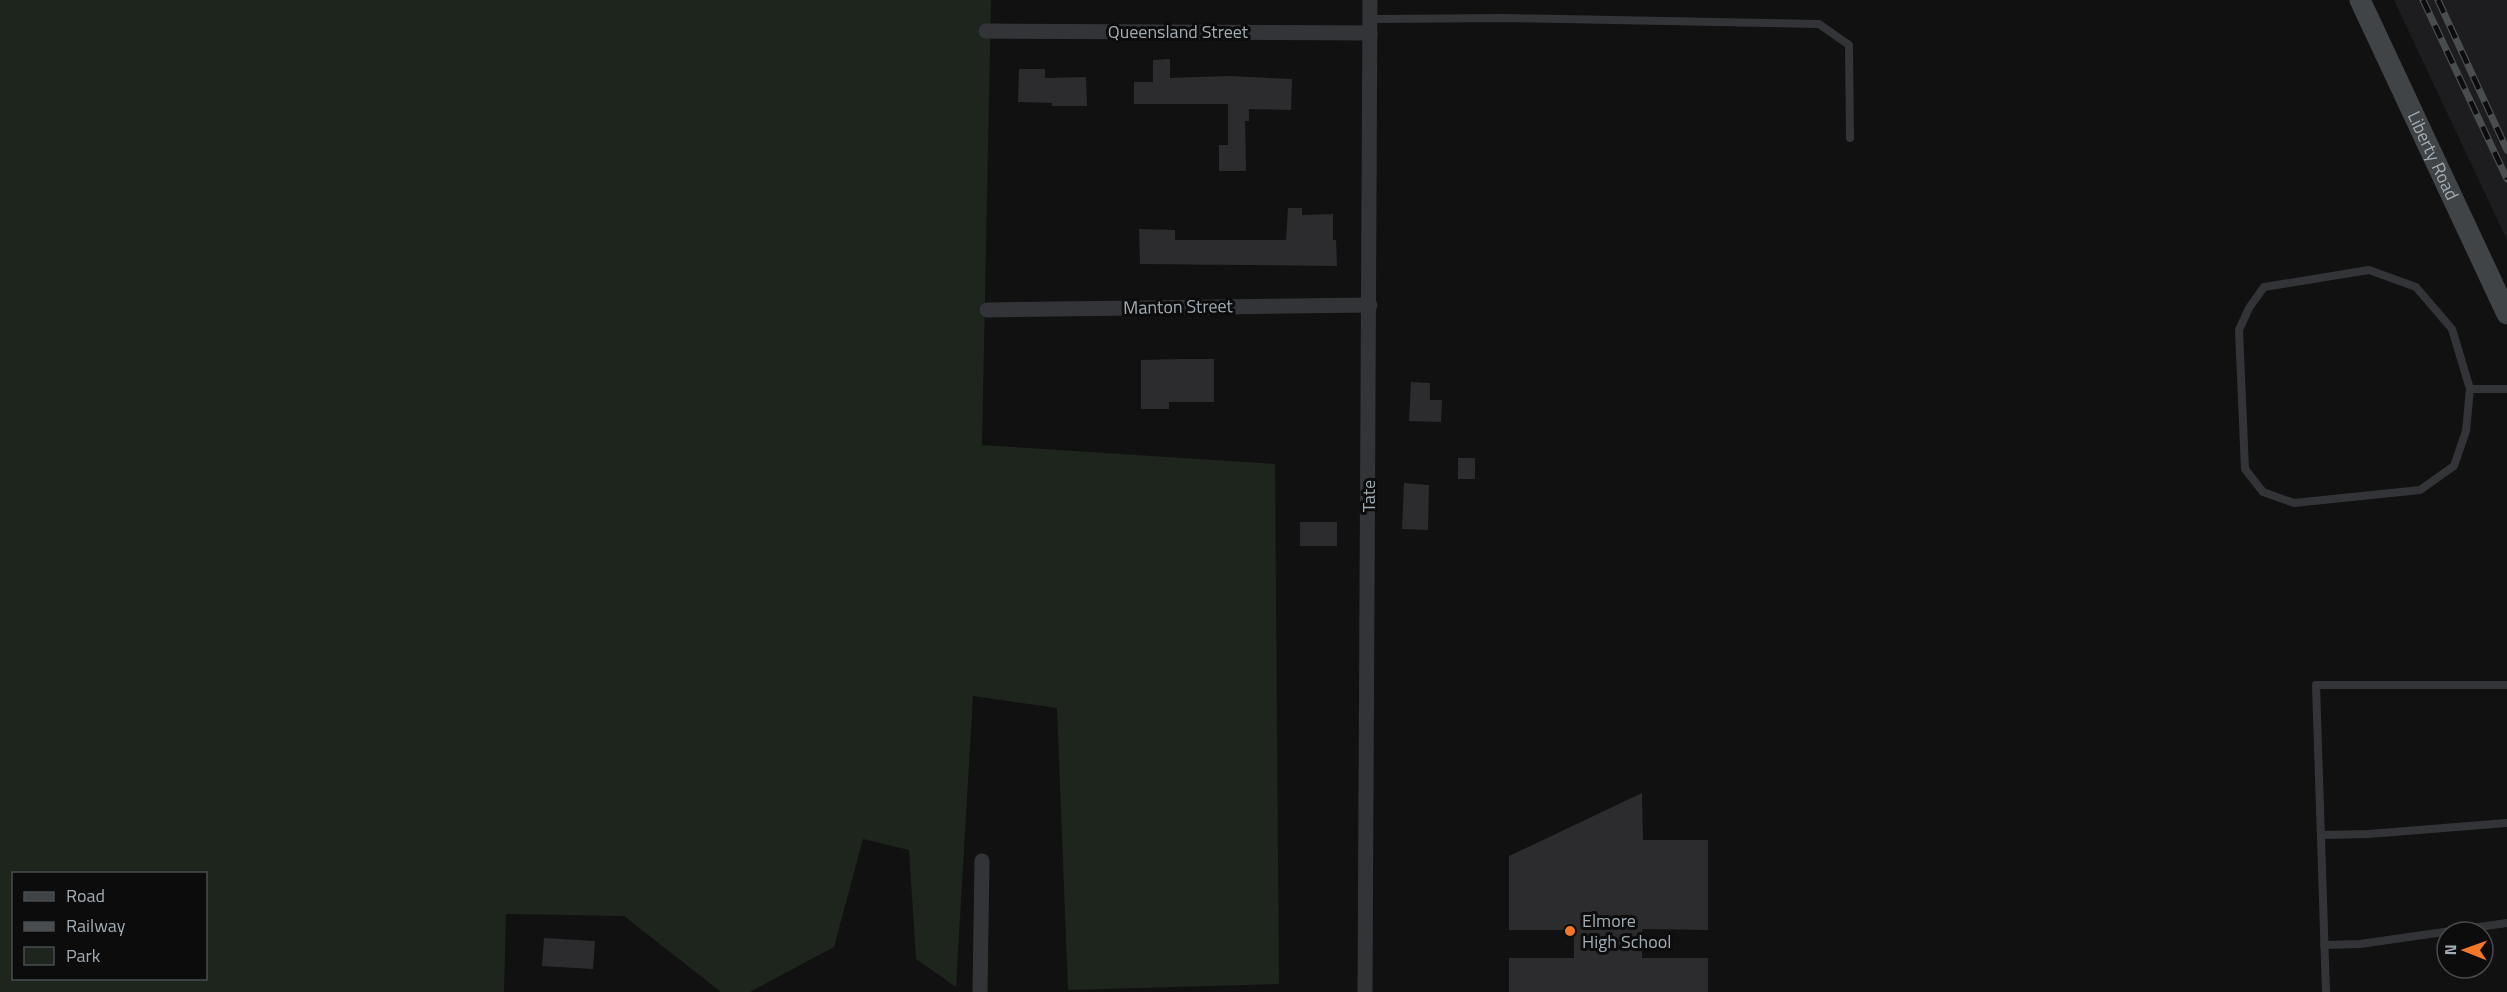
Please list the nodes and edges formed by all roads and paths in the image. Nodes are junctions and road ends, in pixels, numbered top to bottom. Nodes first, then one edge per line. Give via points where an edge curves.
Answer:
1 (1371, 0) edge
2 (2360, 0) edge
3 (1370, 26) junction
4 (986, 31) dead end
5 (1850, 138) dead end
6 (1370, 305) junction
7 (987, 310) dead end
8 (2507, 314) edge
9 (2470, 388) junction
10 (2507, 389) edge
11 (2507, 685) edge
12 (2507, 823) edge
13 (2321, 835) junction
14 (982, 861) dead end
15 (2507, 923) edge
16 (2324, 945) junction
17 (980, 992) edge
18 (1365, 992) edge
19 (2326, 992) edge

1 - 3 street, Tate
2 - 8 main road, Liberty Road
3 - 4 street, Queensland Street
3 - 5 lane via 1505,18 1819,24 1849,45
3 - 6 street, Tate
6 - 7 street, Manton Street
6 - 18 street, Tate
9 - 9 lane via 2452,329 2416,287 2369,270 2264,287 2239,330 2245,469 2263,492 2294,503 2420,490 2454,466 2466,431
9 - 10 lane
11 - 13 lane via 2316,685
12 - 13 lane
13 - 16 lane
14 - 17 street
15 - 16 lane via 2360,944
16 - 19 lane

